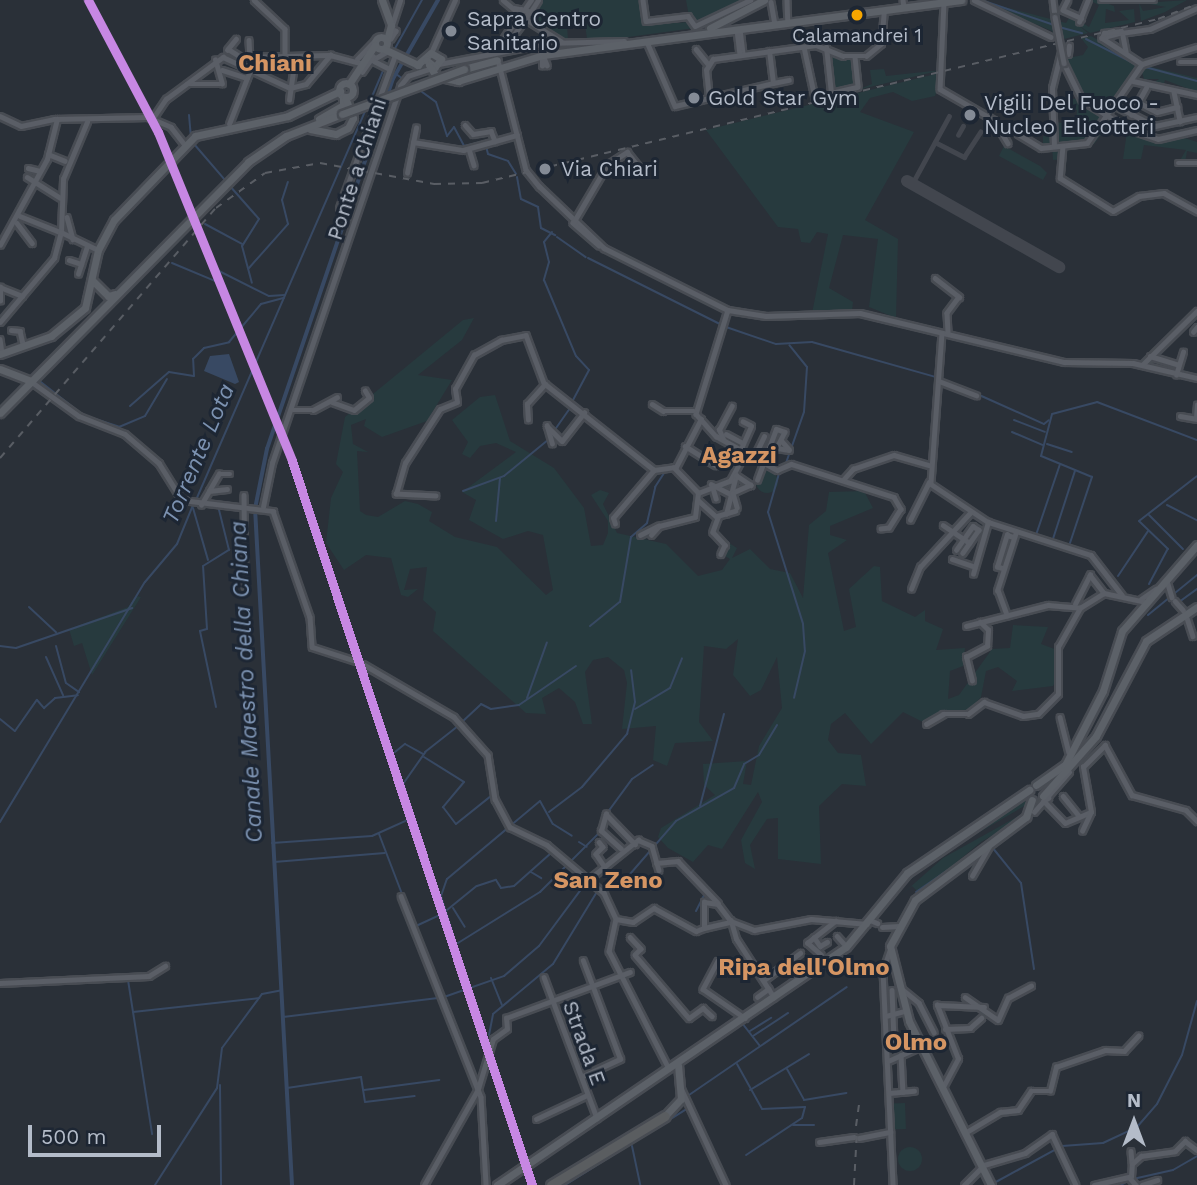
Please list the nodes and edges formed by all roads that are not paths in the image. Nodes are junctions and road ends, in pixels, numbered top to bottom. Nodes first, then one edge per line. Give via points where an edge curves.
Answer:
1 (254, 0) edge
2 (382, 0) edge
3 (400, 0) edge
4 (455, 0) edge
5 (503, 0) edge
6 (531, 0) edge
7 (538, 0) edge
8 (643, 0) edge
9 (750, 0) edge
10 (787, 0) edge
11 (961, 0) edge
12 (974, 0) edge
13 (1068, 0) edge
14 (1088, 0) edge
15 (1101, 0) edge
16 (1154, 0) edge
17 (765, 1) edge
18 (944, 2) junction
19 (1052, 2) edge
20 (904, 4) edge
21 (1197, 8) edge
22 (884, 10) junction
23 (393, 16) junction
24 (525, 16) junction
25 (788, 23) junction
26 (775, 24) junction
27 (738, 29) junction
28 (1122, 34) junction
29 (1051, 37) dead end
30 (236, 39) dead end
31 (249, 40) dead end
32 (624, 41) junction
33 (647, 41) junction
34 (562, 42) junction
35 (386, 44) junction
36 (1062, 44) dead end
37 (1069, 46) dead end
38 (804, 47) junction
39 (826, 47) junction
40 (228, 49) junction
41 (696, 49) dead end
42 (1196, 49) edge
43 (502, 50) junction
44 (769, 51) junction
45 (1178, 51) junction
46 (493, 52) junction
47 (1061, 52) junction
48 (1126, 53) junction
49 (285, 54) junction
50 (741, 54) junction
51 (330, 55) junction
52 (223, 57) junction
53 (250, 57) junction
54 (459, 57) junction
55 (855, 57) junction
56 (356, 59) junction
57 (374, 59) junction
58 (215, 60) junction
59 (516, 60) junction
60 (1197, 62) edge
61 (429, 63) junction
62 (499, 64) junction
63 (708, 64) junction
64 (1142, 64) junction
65 (386, 67) junction
66 (252, 68) junction
67 (489, 68) junction
68 (222, 69) junction
69 (363, 69) junction
70 (293, 71) dead end
71 (501, 75) junction
72 (247, 78) junction
73 (789, 80) dead end
74 (1133, 81) junction
75 (773, 83) junction
76 (187, 84) junction
77 (351, 86) junction
78 (290, 88) junction
79 (1146, 88) junction
80 (1174, 92) junction
81 (831, 93) junction
82 (342, 95) junction
83 (1197, 95) edge
84 (709, 98) junction
85 (289, 100) dead end
86 (1138, 102) junction
87 (1116, 106) junction
88 (1177, 107) junction
89 (339, 115) junction
90 (1131, 115) junction
91 (0, 116) edge
92 (1108, 117) junction
93 (1197, 117) edge
94 (153, 118) junction
95 (57, 119) junction
96 (1180, 121) junction
97 (87, 122) junction
98 (229, 124) junction
99 (466, 125) dead end
100 (416, 128) dead end
101 (302, 130) junction
102 (1197, 130) edge
103 (326, 132) junction
104 (1018, 134) dead end
105 (517, 135) junction
106 (286, 136) junction
107 (495, 141) junction
108 (413, 142) junction
109 (1008, 143) dead end
110 (185, 145) junction
111 (1054, 146) junction
112 (1063, 146) junction
113 (469, 149) junction
114 (48, 154) junction
115 (65, 161) dead end
116 (1178, 163) dead end
117 (1197, 163) edge
118 (474, 165) dead end
119 (28, 168) dead end
120 (40, 172) junction
121 (643, 172) dead end
122 (407, 173) dead end
123 (27, 177) dead end
124 (34, 181) junction
125 (60, 198) junction
126 (339, 208) dead end
127 (1197, 211) edge
128 (20, 216) junction
129 (67, 217) dead end
130 (17, 222) junction
131 (574, 222) junction
132 (61, 232) junction
133 (585, 233) junction
134 (73, 239) junction
135 (32, 243) dead end
136 (0, 245) edge
137 (87, 246) junction
138 (602, 249) dead end
139 (98, 250) junction
140 (69, 260) dead end
141 (81, 264) junction
142 (78, 274) dead end
143 (935, 278) dead end
144 (93, 281) junction
145 (0, 287) edge
146 (122, 289) junction
147 (22, 296) junction
148 (0, 301) edge
149 (728, 310) junction
150 (1196, 314) edge
151 (0, 322) edge
152 (1197, 327) edge
153 (11, 330) dead end
154 (1193, 332) dead end
155 (945, 333) junction
156 (0, 339) edge
157 (23, 344) junction
158 (3, 351) edge
159 (1183, 352) dead end
160 (1150, 356) junction
161 (1142, 365) junction
162 (1179, 365) junction
163 (0, 369) edge
164 (1176, 375) junction
165 (1197, 379) edge
166 (31, 381) junction
167 (939, 381) junction
168 (545, 384) junction
169 (365, 391) dead end
170 (976, 396) dead end
171 (337, 397) dead end
172 (332, 402) junction
173 (652, 404) dead end
174 (1197, 405) edge
175 (732, 406) dead end
176 (293, 410) junction
177 (694, 411) junction
178 (0, 413) edge
179 (584, 413) junction
180 (1180, 416) dead end
181 (701, 419) junction
182 (1196, 419) edge
183 (528, 420) dead end
184 (743, 422) dead end
185 (724, 436) junction
186 (764, 436) dead end
187 (782, 442) dead end
188 (743, 443) junction
189 (552, 444) dead end
190 (685, 446) junction
191 (740, 451) junction
192 (744, 455) junction
193 (752, 459) junction
194 (716, 465) dead end
195 (764, 465) junction
196 (929, 465) junction
197 (674, 468) junction
198 (653, 471) junction
199 (230, 474) dead end
200 (736, 475) junction
201 (757, 480) dead end
202 (843, 480) junction
203 (929, 480) junction
204 (711, 484) junction
205 (226, 489) dead end
206 (718, 490) dead end
207 (209, 491) junction
208 (698, 493) junction
209 (244, 495) dead end
210 (731, 495) junction
211 (436, 496) dead end
212 (716, 498) dead end
213 (702, 503) junction
214 (201, 505) junction
215 (245, 505) junction
216 (262, 507) junction
217 (970, 513) junction
218 (726, 514) dead end
219 (716, 516) junction
220 (910, 520) dead end
221 (988, 522) junction
222 (615, 524) dead end
223 (943, 525) dead end
224 (659, 526) junction
225 (881, 529) dead end
226 (955, 533) junction
227 (640, 535) dead end
228 (651, 535) dead end
229 (1015, 535) junction
230 (964, 539) junction
231 (970, 543) junction
232 (1197, 545) edge
233 (722, 549) dead end
234 (956, 550) dead end
235 (963, 552) dead end
236 (952, 559) dead end
237 (975, 567) junction
238 (973, 574) dead end
239 (1102, 578) dead end
240 (1166, 579) junction
241 (245, 586) dead end
242 (911, 589) dead end
243 (1105, 593) junction
244 (1122, 595) junction
245 (1144, 599) junction
246 (1074, 604) junction
247 (1197, 607) edge
248 (1080, 608) junction
249 (1007, 615) junction
250 (1187, 615) junction
251 (1197, 615) edge
252 (1178, 621) dead end
253 (980, 622) junction
254 (966, 626) dead end
255 (1192, 636) dead end
256 (356, 661) dead end
257 (363, 664) dead end
258 (972, 681) dead end
259 (1060, 717) dead end
260 (926, 724) dead end
261 (1077, 742) junction
262 (1088, 754) junction
263 (1071, 755) junction
264 (1067, 767) junction
265 (1038, 794) junction
266 (1063, 796) dead end
267 (1091, 811) junction
268 (1034, 812) junction
269 (1079, 816) junction
270 (1197, 821) edge
271 (1082, 831) dead end
272 (599, 842) dead end
273 (635, 844) junction
274 (990, 844) junction
275 (621, 849) junction
276 (656, 863) junction
277 (604, 866) junction
278 (659, 870) dead end
279 (972, 876) dead end
280 (589, 879) junction
281 (401, 896) dead end
282 (718, 904) junction
283 (616, 919) junction
284 (835, 921) junction
285 (731, 922) junction
286 (874, 924) junction
287 (899, 926) junction
288 (704, 928) junction
289 (837, 936) dead end
290 (630, 937) dead end
291 (814, 937) junction
292 (827, 942) dead end
293 (846, 947) junction
294 (890, 951) junction
295 (800, 953) dead end
296 (821, 955) dead end
297 (583, 961) dead end
298 (718, 961) dead end
299 (615, 965) junction
300 (165, 966) dead end
301 (641, 966) junction
302 (628, 973) junction
303 (620, 976) junction
304 (544, 977) dead end
305 (764, 980) junction
306 (0, 983) edge
307 (593, 986) junction
308 (1031, 986) dead end
309 (768, 989) junction
310 (896, 989) junction
311 (630, 995) junction
312 (757, 997) dead end
313 (965, 997) dead end
314 (775, 999) junction
315 (552, 1002) junction
316 (984, 1007) junction
317 (905, 1011) junction
318 (893, 1014) junction
319 (712, 1016) dead end
320 (886, 1016) junction
321 (981, 1018) dead end
322 (746, 1019) junction
323 (946, 1029) junction
324 (934, 1032) dead end
325 (1138, 1036) dead end
326 (894, 1040) dead end
327 (922, 1046) junction
328 (901, 1055) junction
329 (684, 1060) junction
330 (888, 1061) junction
331 (941, 1075) junction
332 (583, 1076) junction
333 (675, 1079) junction
334 (478, 1088) junction
335 (914, 1091) dead end
336 (903, 1092) junction
337 (889, 1093) junction
338 (587, 1095) junction
339 (665, 1116) joint
340 (536, 1119) dead end
341 (597, 1119) junction
342 (890, 1132) junction
343 (965, 1133) junction
344 (819, 1142) dead end
345 (1131, 1150) dead end
346 (1197, 1150) edge
347 (1132, 1164) junction
348 (982, 1167) junction
349 (1131, 1177) junction
350 (1157, 1181) dead end
351 (424, 1185) edge
352 (486, 1185) edge
353 (497, 1185) edge
354 (553, 1185) edge
355 (726, 1185) edge
356 (893, 1185) edge
357 (964, 1185) edge
358 (991, 1185) edge
359 (1076, 1185) edge
360 (1094, 1185) edge
361 (1136, 1185) edge
362 (1142, 1185) edge

1 - 49 street via 285,29
2 - 23 main road
3 - 23 street
4 - 61 street
5 - 24 street
6 - 24 street
7 - 24 street
8 - 9 street via 646,21 688,16 693,26 711,23
10 - 25 street
11 - 18 main road
12 - 29 street
13 - 14 street via 1063,10 1080,20
15 - 16 street
17 - 26 street
17 - 32 main road via 719,26
18 - 20 main road
18 - 109 street via 946,67 940,89 994,120
19 - 92 street, bridge via 1064,63 1077,95
20 - 22 main road
21 - 28 street
22 - 25 main road
22 - 55 street via 879,47
23 - 35 main road
24 - 34 street
24 - 43 street
24 - 46 street
25 - 26 main road
26 - 27 main road
27 - 33 main road
27 - 50 street
28 - 48 street
28 - 48 street via 1102,38
30 - 40 street
31 - 53 street
32 - 34 street
32 - 89 main road, bridge via 464,69
33 - 59 main road via 565,51 544,62
33 - 84 street via 675,106
34 - 43 street
35 - 56 street
35 - 57 main road
35 - 61 main road
35 - 65 street
35 - 69 main road
36 - 47 street
37 - 47 street via 1068,54
38 - 39 street
38 - 44 street
38 - 81 street via 811,96
39 - 55 street
39 - 81 street
40 - 52 street
40 - 53 street
41 - 63 street
42 - 45 street
43 - 46 street
44 - 50 street
44 - 75 street
45 - 60 street via 1180,64
45 - 64 street
46 - 54 street
46 - 54 street via 477,50
47 - 111 street via 1052,88
48 - 64 street
49 - 51 street via 299,60
49 - 53 street
50 - 63 street
51 - 56 street
51 - 78 street via 306,84
52 - 58 street
52 - 66 street
54 - 61 street, Ponte a Chiani
55 - 81 street via 857,87
56 - 69 street
57 - 65 street
57 - 69 main road
58 - 68 street
58 - 76 street
59 - 62 main road
59 - 71 street
61 - 67 main road via 458,81
61 - 176 street, Ponte a Chiani via 404,79
62 - 67 main road
62 - 71 street
63 - 84 street
64 - 74 street
65 - 126 street
66 - 72 street
66 - 78 street
67 - 71 street
68 - 72 street
68 - 76 street via 222,84
69 - 77 main road
70 - 78 street
71 - 105 street
72 - 98 street
73 - 75 street
74 - 79 street
74 - 87 street
75 - 84 street
76 - 94 street
77 - 82 main road
77 - 82 main road
78 - 85 street
79 - 80 street
79 - 86 street
80 - 83 street
80 - 88 street
82 - 98 main road via 288,116
82 - 103 main road via 350,106 348,128
82 - 106 main road via 340,107
86 - 88 street via 1157,111
86 - 90 street
87 - 90 street
87 - 92 street
88 - 96 street
89 - 101 main road
89 - 103 main road via 324,124
90 - 96 street via 1155,126
91 - 95 street via 21,126
92 - 102 street via 1153,138
92 - 112 street via 1092,140
93 - 96 street
94 - 97 street
94 - 110 street via 171,127
95 - 97 street
95 - 114 street
97 - 125 street
98 - 110 main road
99 - 107 street via 473,134 491,131
100 - 108 street
101 - 103 main road
101 - 106 main road
104 - 111 street via 1036,147
105 - 107 street
105 - 131 street via 528,174
106 - 146 main road via 248,162
107 - 113 street
108 - 113 street
108 - 122 street
110 - 139 main road via 118,214
111 - 112 street
112 - 127 street via 1060,178 1113,211 1139,196 1164,193
113 - 118 street
114 - 115 street
114 - 120 street
116 - 117 street
119 - 120 street
120 - 124 street
121 - 131 street via 627,152 612,156
123 - 124 street
124 - 125 street
124 - 128 street
125 - 132 street
128 - 130 street
128 - 132 street
129 - 134 street
130 - 135 street
130 - 136 street
131 - 133 street
132 - 134 street
132 - 147 street via 54,258
133 - 138 street
133 - 149 street
134 - 137 street
137 - 139 street
137 - 141 street
139 - 144 main road
140 - 141 street
141 - 142 street
143 - 155 street via 958,297 947,313
144 - 146 main road via 107,296
144 - 157 main road via 91,300 71,321 47,338
145 - 147 street
145 - 148 street
146 - 166 main road
147 - 151 street
149 - 155 street via 766,316 860,313
149 - 177 street
150 - 160 street
152 - 154 street
153 - 157 street via 20,331
155 - 161 street via 1064,362
155 - 167 street
156 - 158 street
157 - 158 main road
159 - 162 street
160 - 161 street
160 - 162 street
161 - 164 street
162 - 164 street
163 - 166 main road
164 - 165 street
166 - 178 main road
166 - 214 street via 79,416 125,434 159,463 175,496
167 - 170 street
167 - 196 street
168 - 179 street
168 - 183 street via 527,404
168 - 211 street via 525,335 474,355 455,389 457,402 440,409 395,489
169 - 172 street via 369,398 354,410
171 - 172 street
172 - 176 street
173 - 177 street via 663,411
174 - 182 street
175 - 185 street via 719,430
176 - 216 street, Ponte a Chiani
177 - 181 street
179 - 189 street via 562,441 549,424
179 - 198 street
180 - 182 street
181 - 185 street
181 - 190 street
184 - 188 street via 751,426
185 - 188 street
185 - 191 street
186 - 193 street
187 - 195 street via 785,432 776,429
188 - 191 street
190 - 194 street
190 - 197 street
191 - 192 street
192 - 193 street
192 - 200 street
193 - 195 street
195 - 201 street
195 - 202 street via 777,470 791,464
196 - 202 street via 894,455 853,468
196 - 203 street
197 - 198 street
197 - 208 street
198 - 222 street via 613,518
199 - 207 street via 219,474
200 - 204 street
200 - 210 street
200 - 219 street via 751,485 733,494 736,509
202 - 225 street via 896,499 901,509 890,528
203 - 217 street
203 - 220 street
204 - 208 street
204 - 210 street
204 - 212 street
205 - 207 street
206 - 210 street
207 - 214 street
208 - 213 street
209 - 215 street
210 - 218 street
213 - 219 street
213 - 224 street via 693,519
214 - 215 street
215 - 216 street
215 - 241 street
216 - 256 street via 273,511 290,551 312,647
217 - 221 street
217 - 226 street
219 - 233 street via 713,532
221 - 229 street
221 - 237 street
223 - 226 street
224 - 227 street via 646,527
224 - 228 street
226 - 230 street
226 - 242 street via 920,567
229 - 244 street via 1091,555
229 - 249 street via 998,590
230 - 231 street
230 - 231 street via 973,526 979,530
230 - 234 street
231 - 235 street
232 - 240 main road
236 - 237 street
237 - 238 street
239 - 243 street
240 - 245 main road
240 - 250 street via 1173,599
243 - 244 street
243 - 246 street via 1090,575
243 - 248 street
244 - 245 street
245 - 261 main road via 1122,631 1103,691
246 - 248 street
246 - 249 street
247 - 262 main road via 1154,633 1136,653
248 - 260 street via 1059,643 1058,694 1038,713 1023,716 978,702 968,714 943,715
249 - 253 street
250 - 251 street
250 - 252 street
250 - 255 street
253 - 254 street
253 - 258 street via 988,631 987,647 965,656
257 - 280 street via 454,717 488,755 495,799 510,827 547,845
259 - 263 street
261 - 262 main road
261 - 263 main road
262 - 264 main road
262 - 267 street via 1083,771
262 - 270 street via 1105,745 1132,795 1186,810
263 - 264 main road
264 - 265 main road
264 - 265 main road
264 - 268 street
265 - 268 main road
265 - 269 street via 1063,821
265 - 274 main road via 1030,814
265 - 286 main road via 1018,800 907,873
266 - 269 street
267 - 269 street
267 - 271 street
268 - 274 main road
272 - 277 street via 603,847 596,854
273 - 275 street
273 - 275 street via 606,814 601,831
273 - 276 street via 652,846
274 - 279 street
274 - 287 main road via 920,895
275 - 277 street
276 - 278 street
276 - 282 street via 678,861
277 - 280 street
280 - 283 street
281 - 334 street
282 - 285 street
282 - 288 street via 701,903 707,910
283 - 288 street via 633,922 654,908 690,929
283 - 299 street via 609,951
284 - 285 street via 754,930
284 - 286 street
284 - 291 street
285 - 288 street
285 - 305 street
286 - 287 street
286 - 293 main road
287 - 294 main road
289 - 293 street
290 - 301 street via 641,949 635,955
291 - 292 street via 820,946
291 - 296 street via 807,943
293 - 314 main road
294 - 310 main road
294 - 320 street via 883,966
295 - 305 street
297 - 307 street
298 - 322 street via 703,989
299 - 302 street
299 - 303 street
300 - 306 street via 149,976
301 - 302 street
301 - 319 street via 689,1018 703,1008
302 - 303 street
302 - 311 street
303 - 307 street
303 - 311 street
304 - 315 street, Strada E
305 - 309 street
307 - 315 street
307 - 332 street via 620,1059
308 - 316 street via 1008,998 1001,1019
309 - 312 street
309 - 314 street
310 - 317 main road
310 - 318 street
310 - 324 street via 919,1003
311 - 333 street
313 - 316 street
314 - 322 main road
315 - 332 street, Strada E
315 - 334 street via 506,1020
316 - 323 street via 937,1005
317 - 318 street
317 - 327 main road
318 - 320 street
318 - 326 street
320 - 330 street
321 - 323 street via 970,1028
322 - 329 main road
323 - 331 street via 958,1059
325 - 343 street via 1124,1051 1105,1050 1056,1067 1050,1091 1031,1091 1018,1110 1000,1112
327 - 328 street
327 - 331 main road
328 - 330 street
328 - 336 street
329 - 333 main road
329 - 333 main road
330 - 337 street
331 - 343 main road
332 - 338 street, Strada E
333 - 339 main road via 678,1105
333 - 341 main road via 661,1075
333 - 355 street
334 - 351 street
334 - 352 street
335 - 336 street
336 - 337 street
337 - 342 street
338 - 340 street
338 - 341 street, Strada E
339 - 354 highway
341 - 353 main road
342 - 344 street
342 - 356 street
343 - 348 main road
345 - 347 street
346 - 347 street via 1185,1141 1175,1151
347 - 349 street
348 - 357 street
348 - 358 main road
348 - 359 street via 1024,1153 1052,1134
349 - 360 street
349 - 361 street
350 - 362 street

